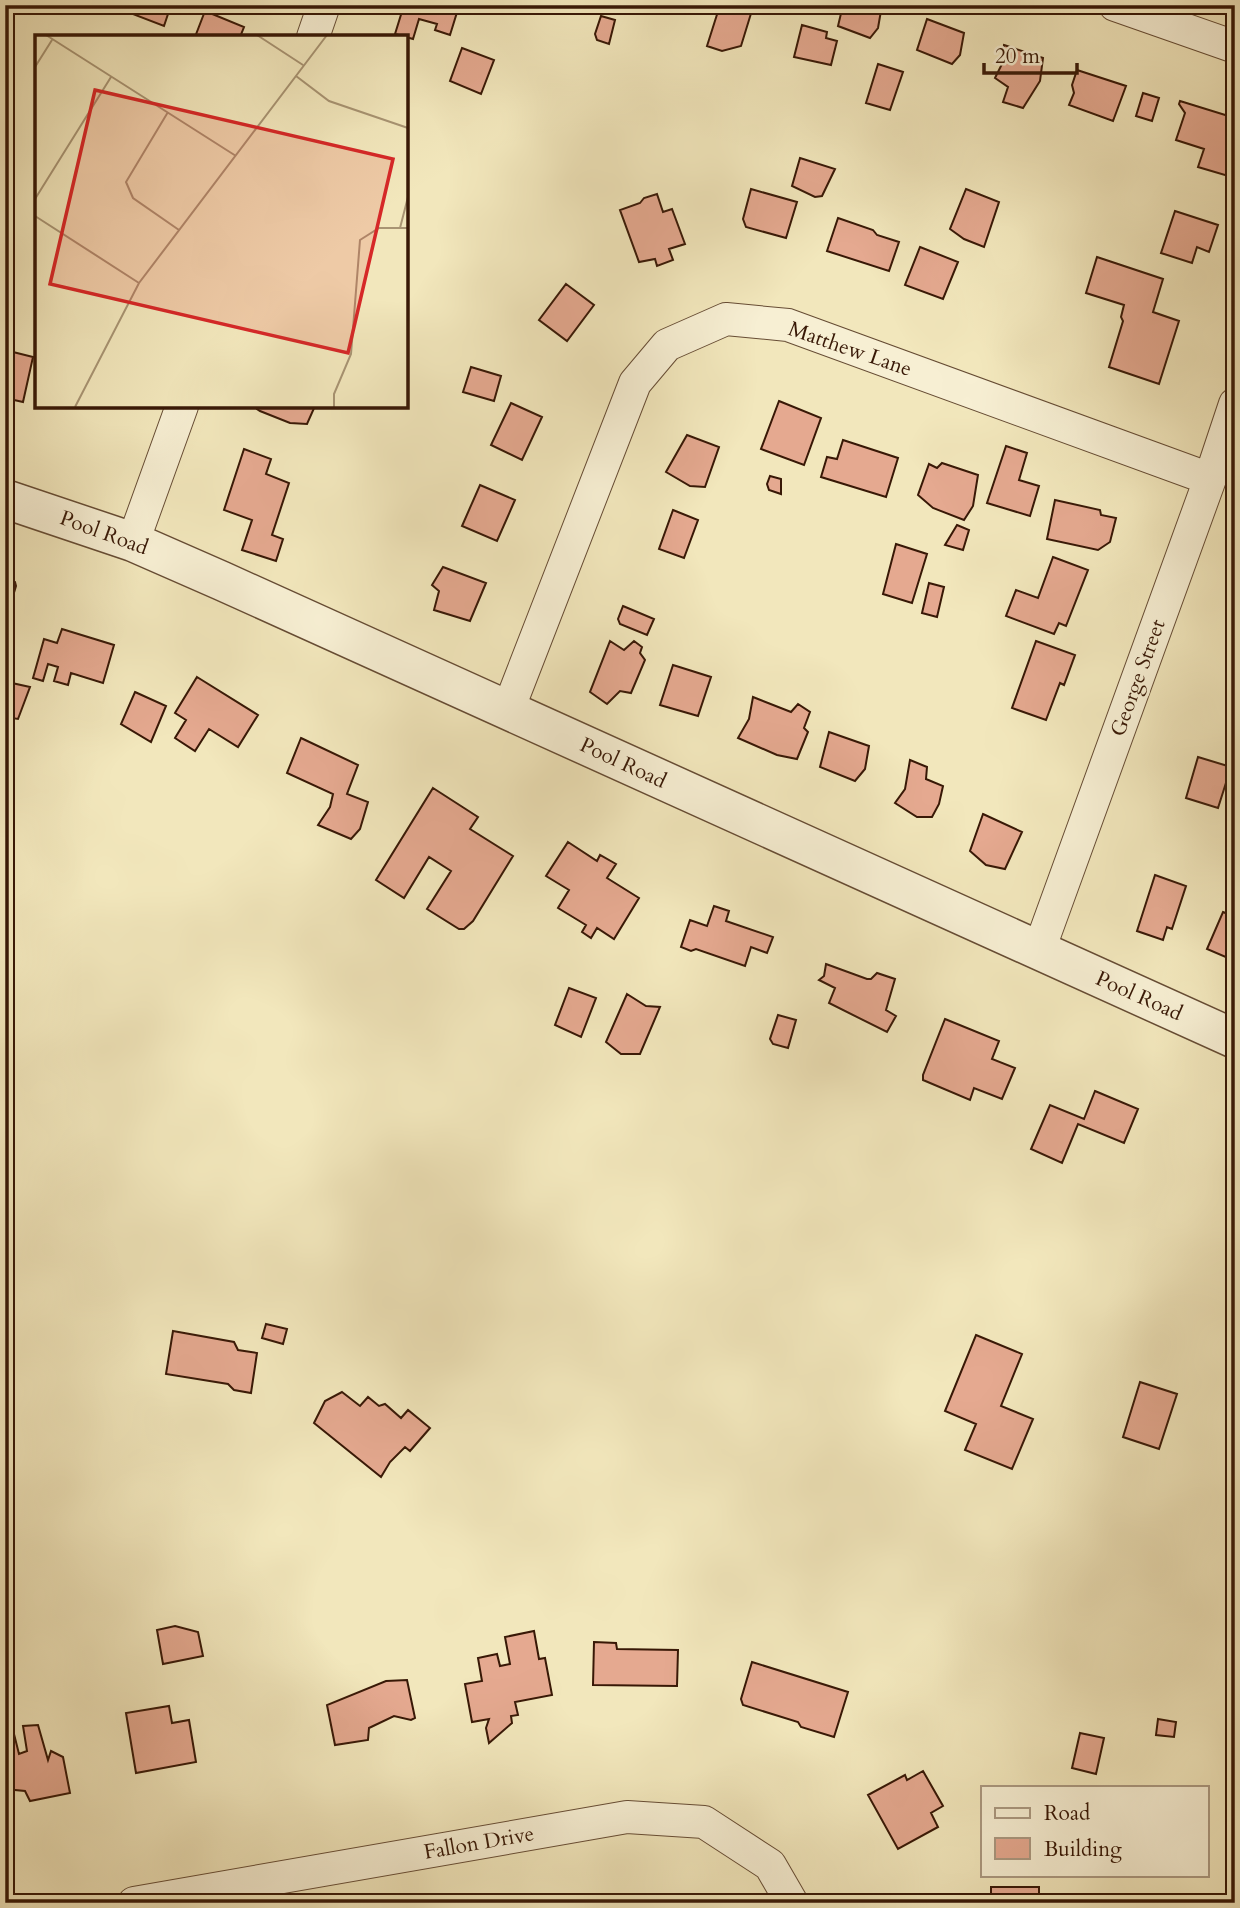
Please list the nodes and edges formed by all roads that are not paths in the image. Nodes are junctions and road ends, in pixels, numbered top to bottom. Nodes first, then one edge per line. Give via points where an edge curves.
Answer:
1 (324, 5) edge
2 (1115, 5) edge
3 (314, 35) edge
4 (1235, 47) edge
5 (1235, 404) edge
6 (181, 408) edge
7 (1210, 479) junction
8 (5, 499) edge
9 (133, 542) junction
10 (508, 710) junction
11 (1039, 950) junction
12 (1235, 1039) edge
13 (134, 1903) edge
14 (792, 1903) edge

1 - 3 street
2 - 4 street
5 - 7 street, George Street
6 - 9 street
7 - 10 street, Matthew Lane via 788,325 726,319 667,345 635,383
7 - 11 street, George Street
8 - 9 street, Pool Road
9 - 10 street, Pool Road
10 - 11 street, Pool Road
11 - 12 street, Pool Road
13 - 14 street, Fallon Drive via 627,1817 705,1822 770,1865

